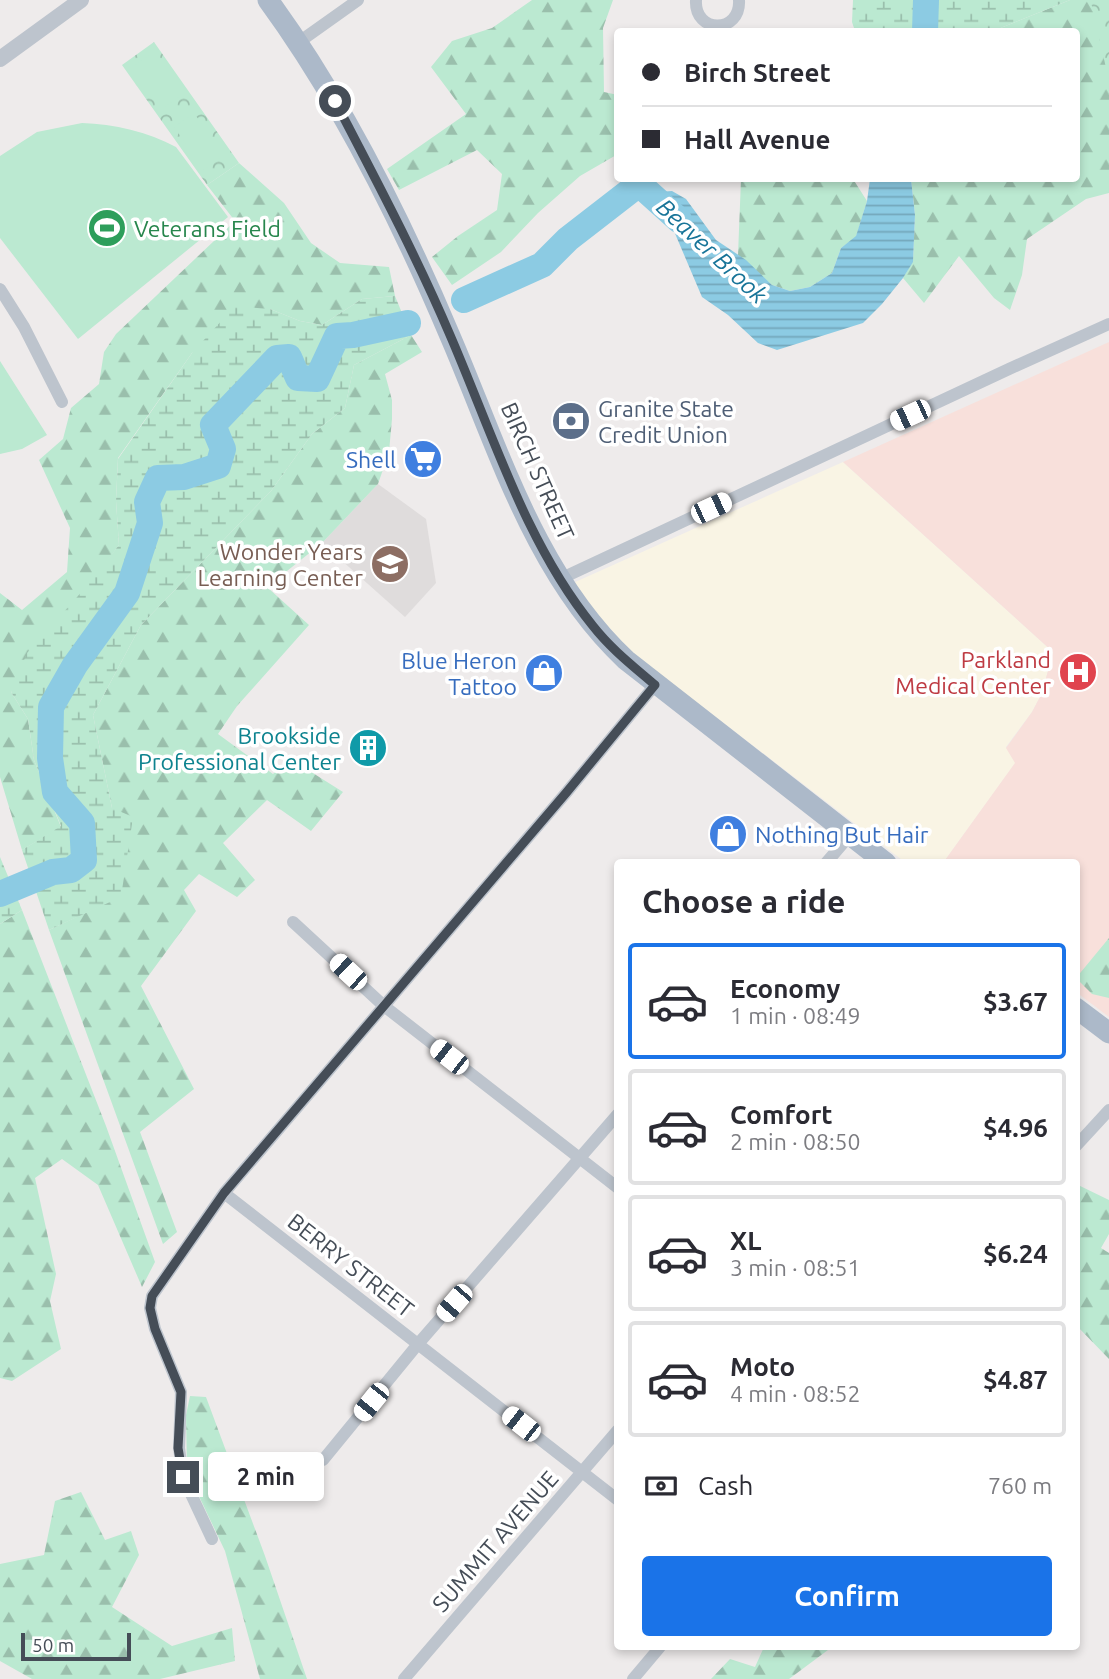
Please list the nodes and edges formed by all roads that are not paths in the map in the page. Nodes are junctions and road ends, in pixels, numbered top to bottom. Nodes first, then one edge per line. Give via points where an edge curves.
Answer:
1 (81, 0) edge
2 (268, 0) edge
3 (358, 0) edge
4 (696, 0) edge
5 (739, 0) edge
6 (299, 43) junction
7 (0, 59) edge
8 (0, 289) edge
9 (1109, 324) edge
10 (62, 402) dead end
11 (560, 579) junction
12 (655, 685) junction
13 (850, 835) junction
14 (829, 859) edge
15 (881, 859) edge
16 (293, 922) dead end
17 (384, 1006) junction
18 (1080, 1011) edge
19 (1109, 1034) edge
20 (1109, 1110) edge
21 (614, 1119) edge
22 (1080, 1142) edge
23 (580, 1159) junction
24 (614, 1185) edge
25 (224, 1193) junction
26 (418, 1344) junction
27 (614, 1435) edge
28 (323, 1460) dead end
29 (583, 1473) junction
30 (614, 1497) edge
31 (212, 1539) dead end
32 (657, 1650) edge
33 (404, 1679) edge
34 (633, 1679) edge

1 - 7 street
2 - 6 main road, BIRCH STREET
3 - 6 street
4 - 5 street via 700,18 713,26 734,19
6 - 11 main road, BIRCH STREET via 335,101 390,208 450,333 522,505
8 - 10 street
9 - 11 street
11 - 12 main road, BIRCH STREET via 609,645
12 - 13 main road, BIRCH STREET
12 - 17 street
13 - 14 street
13 - 15 main road, BIRCH STREET
16 - 17 street
17 - 23 street
17 - 25 street
18 - 19 main road
20 - 22 street
21 - 23 street
23 - 24 street
23 - 26 street
25 - 26 street, BERRY STREET
25 - 31 street via 166,1274 150,1308 181,1392 178,1448 183,1477
26 - 28 street
26 - 29 street, BERRY STREET
27 - 29 street, SUMMIT AVENUE
29 - 30 street, BERRY STREET
29 - 33 street, SUMMIT AVENUE
32 - 34 street

